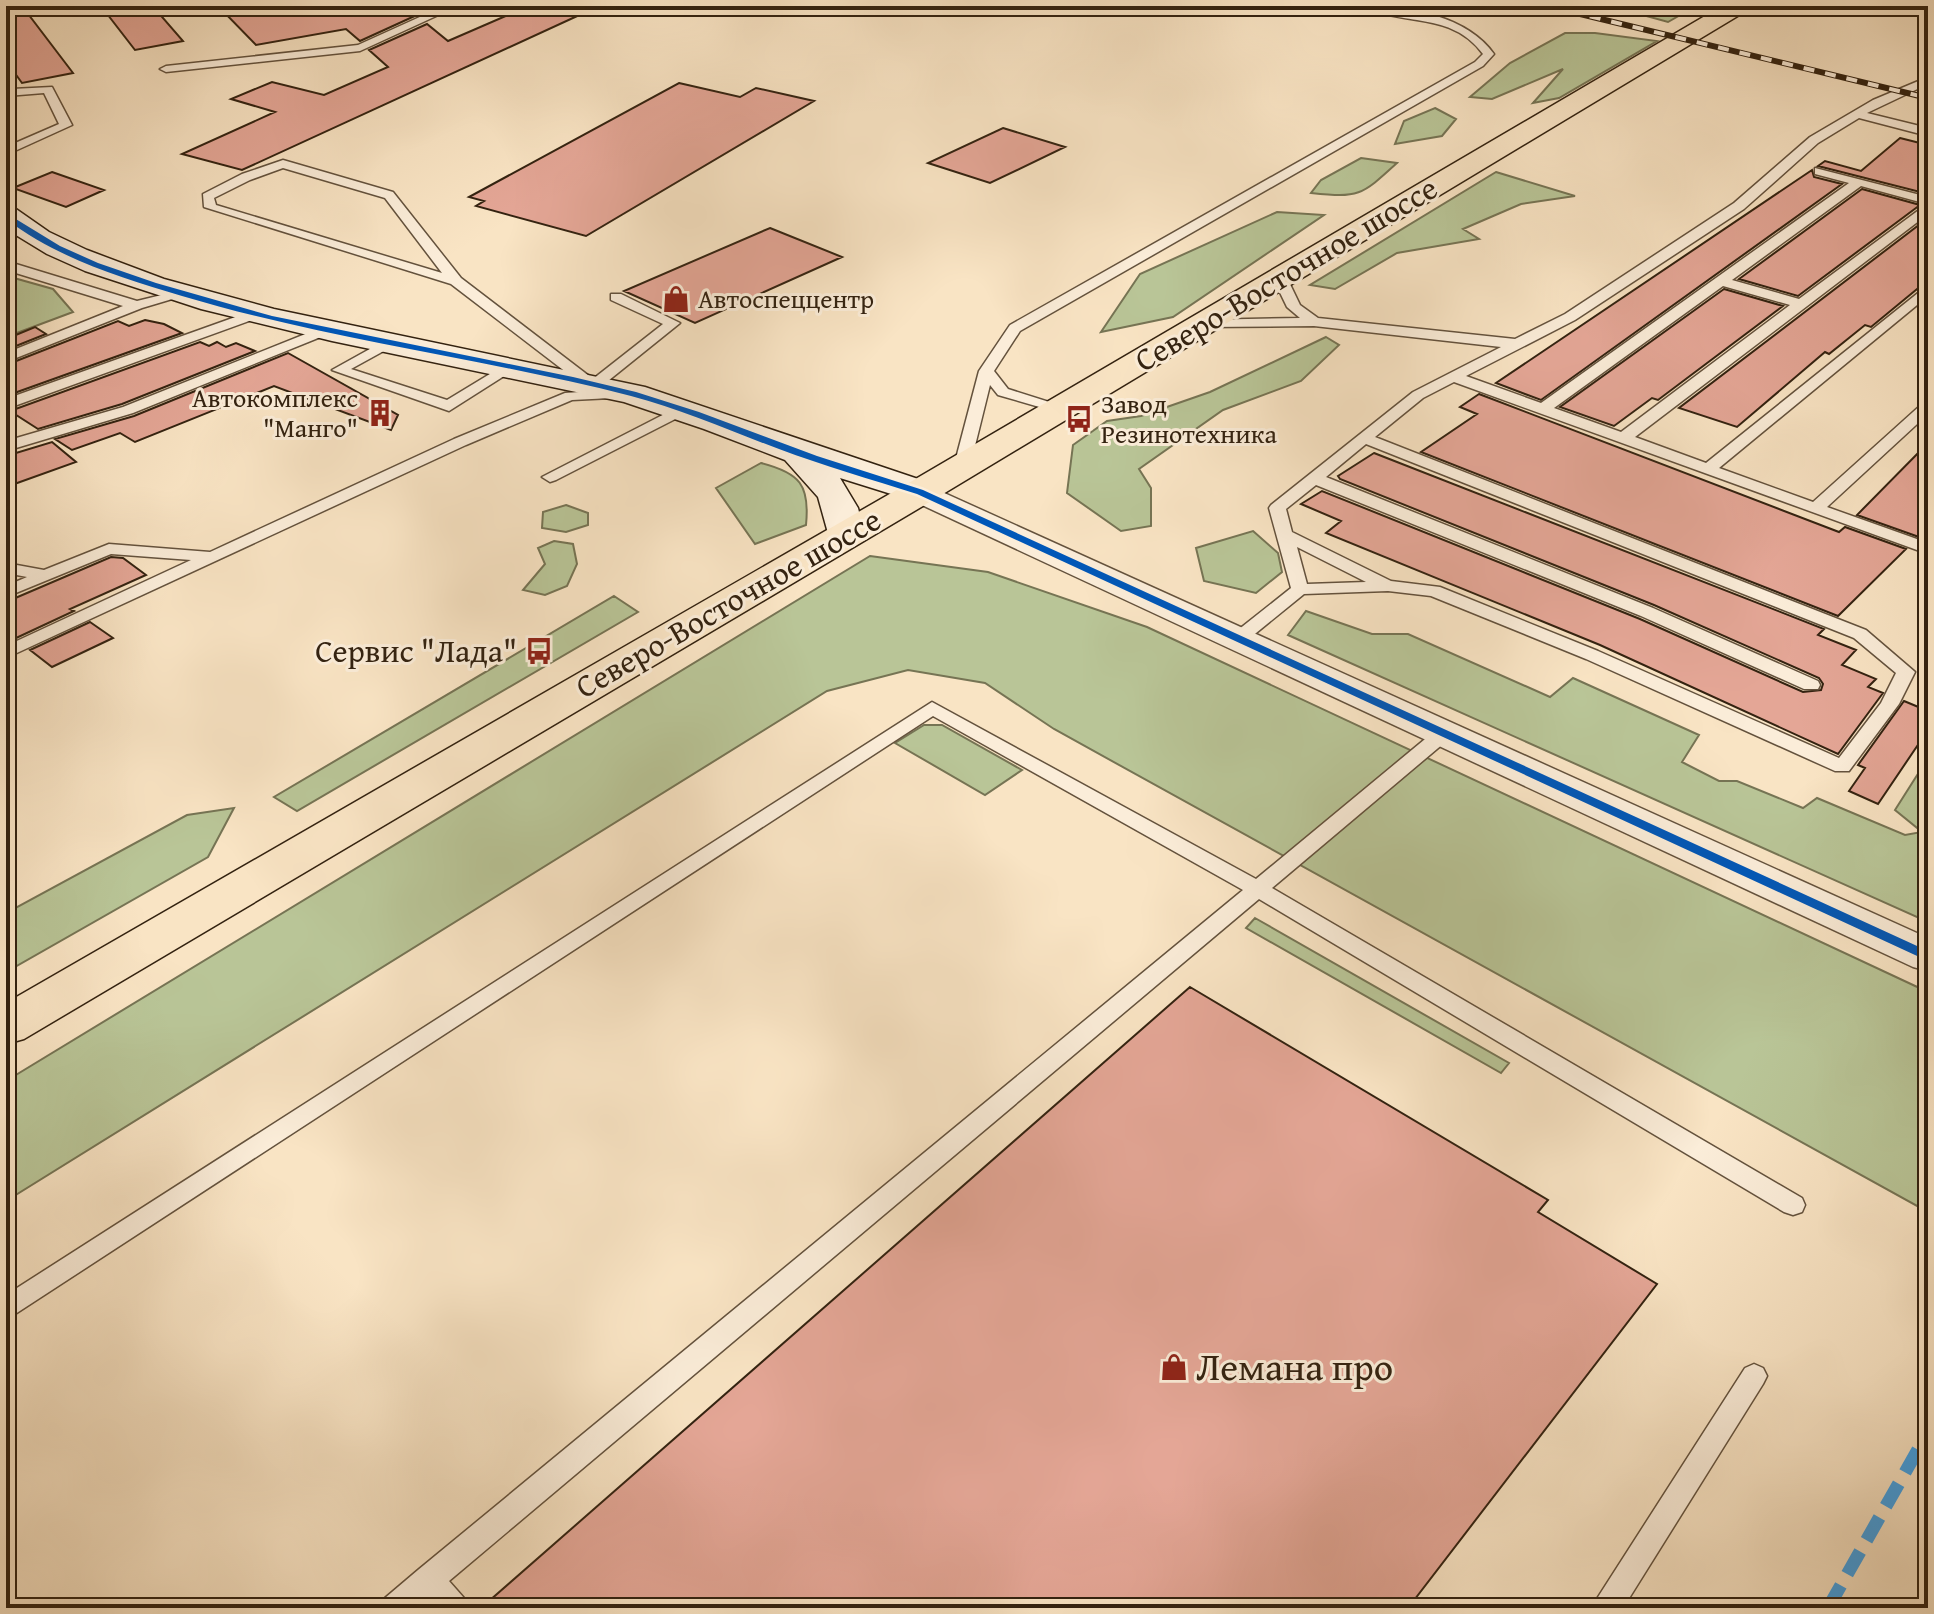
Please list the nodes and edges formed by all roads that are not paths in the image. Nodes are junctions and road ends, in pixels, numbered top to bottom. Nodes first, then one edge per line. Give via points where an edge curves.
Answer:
1 (453, 6) edge
2 (1370, 6) edge
3 (1738, 6) edge
4 (166, 69) dead end
5 (1928, 80) edge
6 (1910, 87) junction
7 (6, 89) edge
8 (1928, 92) edge
9 (1857, 114) junction
10 (1928, 132) edge
11 (6, 151) edge
12 (1819, 171) dead end
13 (1859, 182) junction
14 (1928, 201) edge
15 (1928, 208) edge
16 (6, 215) edge
17 (6, 265) edge
18 (1280, 278) junction
19 (456, 281) junction
20 (1721, 281) junction
21 (1928, 289) edge
22 (182, 294) junction
23 (616, 297) dead end
24 (1801, 304) junction
25 (137, 305) junction
26 (255, 314) junction
27 (1314, 322) junction
28 (1204, 323) junction
29 (323, 331) junction
30 (386, 344) junction
31 (1518, 344) junction
32 (6, 358) edge
33 (508, 369) junction
34 (986, 371) junction
35 (1454, 377) junction
36 (593, 386) junction
37 (631, 394) junction
38 (6, 404) edge
39 (1928, 406) edge
40 (1060, 408) junction
41 (684, 409) junction
42 (1543, 409) junction
43 (1364, 438) junction
44 (1624, 438) junction
45 (6, 446) edge
46 (796, 452) junction
47 (962, 466) junction
48 (1709, 468) junction
49 (550, 477) dead end
50 (1314, 478) junction
51 (920, 492) junction
52 (1817, 507) junction
53 (846, 533) junction
54 (1285, 535) junction
55 (1928, 549) edge
56 (217, 557) junction
57 (6, 568) edge
58 (46, 575) junction
59 (1388, 586) junction
60 (1300, 589) junction
61 (6, 592) edge
62 (1239, 638) junction
63 (6, 653) edge
64 (1811, 685) dead end
65 (1443, 734) junction
66 (1258, 889) junction
67 (1928, 956) edge
68 (6, 1026) edge
69 (1793, 1205) dead end
70 (6, 1309) edge
71 (1754, 1376) dead end
72 (428, 1580) junction
73 (395, 1608) edge
74 (454, 1608) edge
75 (1606, 1608) edge

1 - 4 lane via 360,48
2 - 34 lane via 1455,26 1483,41 1489,54 1015,328
3 - 18 main road, Северо-Восточное шоссе
5 - 6 lane
6 - 8 lane
6 - 9 lane
7 - 11 lane via 48,89 66,125
9 - 10 lane
9 - 31 lane via 1814,140 1739,206 1570,317
12 - 13 lane
13 - 14 lane
13 - 20 lane
15 - 24 lane
16 - 22 street via 60,248
17 - 25 lane
18 - 27 lane via 1294,307
18 - 28 main road, Северо-Восточное шоссе
19 - 19 lane via 389,195 283,164 207,197 210,207
19 - 36 lane
20 - 24 lane
20 - 42 lane
21 - 48 lane
22 - 25 lane
22 - 26 street
23 - 36 lane via 673,323
24 - 44 lane
25 - 32 lane
26 - 29 street
26 - 38 lane
27 - 28 lane
27 - 31 lane
28 - 40 main road, Северо-Восточное шоссе
29 - 30 street
29 - 45 lane via 128,410
30 - 33 street
30 - 33 lane via 339,370 449,406
31 - 35 lane
33 - 36 street
34 - 40 lane via 1003,392
34 - 47 lane
35 - 42 lane
35 - 43 lane via 1418,395
36 - 37 street
37 - 41 street
37 - 56 lane via 570,396
39 - 52 lane
40 - 47 main road, Северо-Восточное шоссе
41 - 46 street
41 - 49 lane
42 - 44 lane
43 - 50 lane
43 - 59 lane via 1860,634 1906,672 1890,704 1842,767 1434,591
44 - 48 lane
46 - 51 street
46 - 53 street via 833,489
47 - 51 main road, Северо-Восточное шоссе
48 - 52 lane
50 - 54 lane via 1277,508
50 - 64 lane via 1647,612
51 - 53 main road, Северо-Восточное шоссе
51 - 62 street
52 - 55 lane
53 - 68 main road, Северо-Восточное шоссе
54 - 59 lane
54 - 60 lane
56 - 58 lane via 109,549
56 - 63 lane
57 - 58 lane
58 - 61 lane
59 - 60 lane
60 - 62 lane
62 - 65 street
65 - 66 lane
65 - 67 street
66 - 69 lane
66 - 70 lane via 932,708
66 - 72 lane
71 - 75 lane
72 - 73 lane
72 - 74 lane

